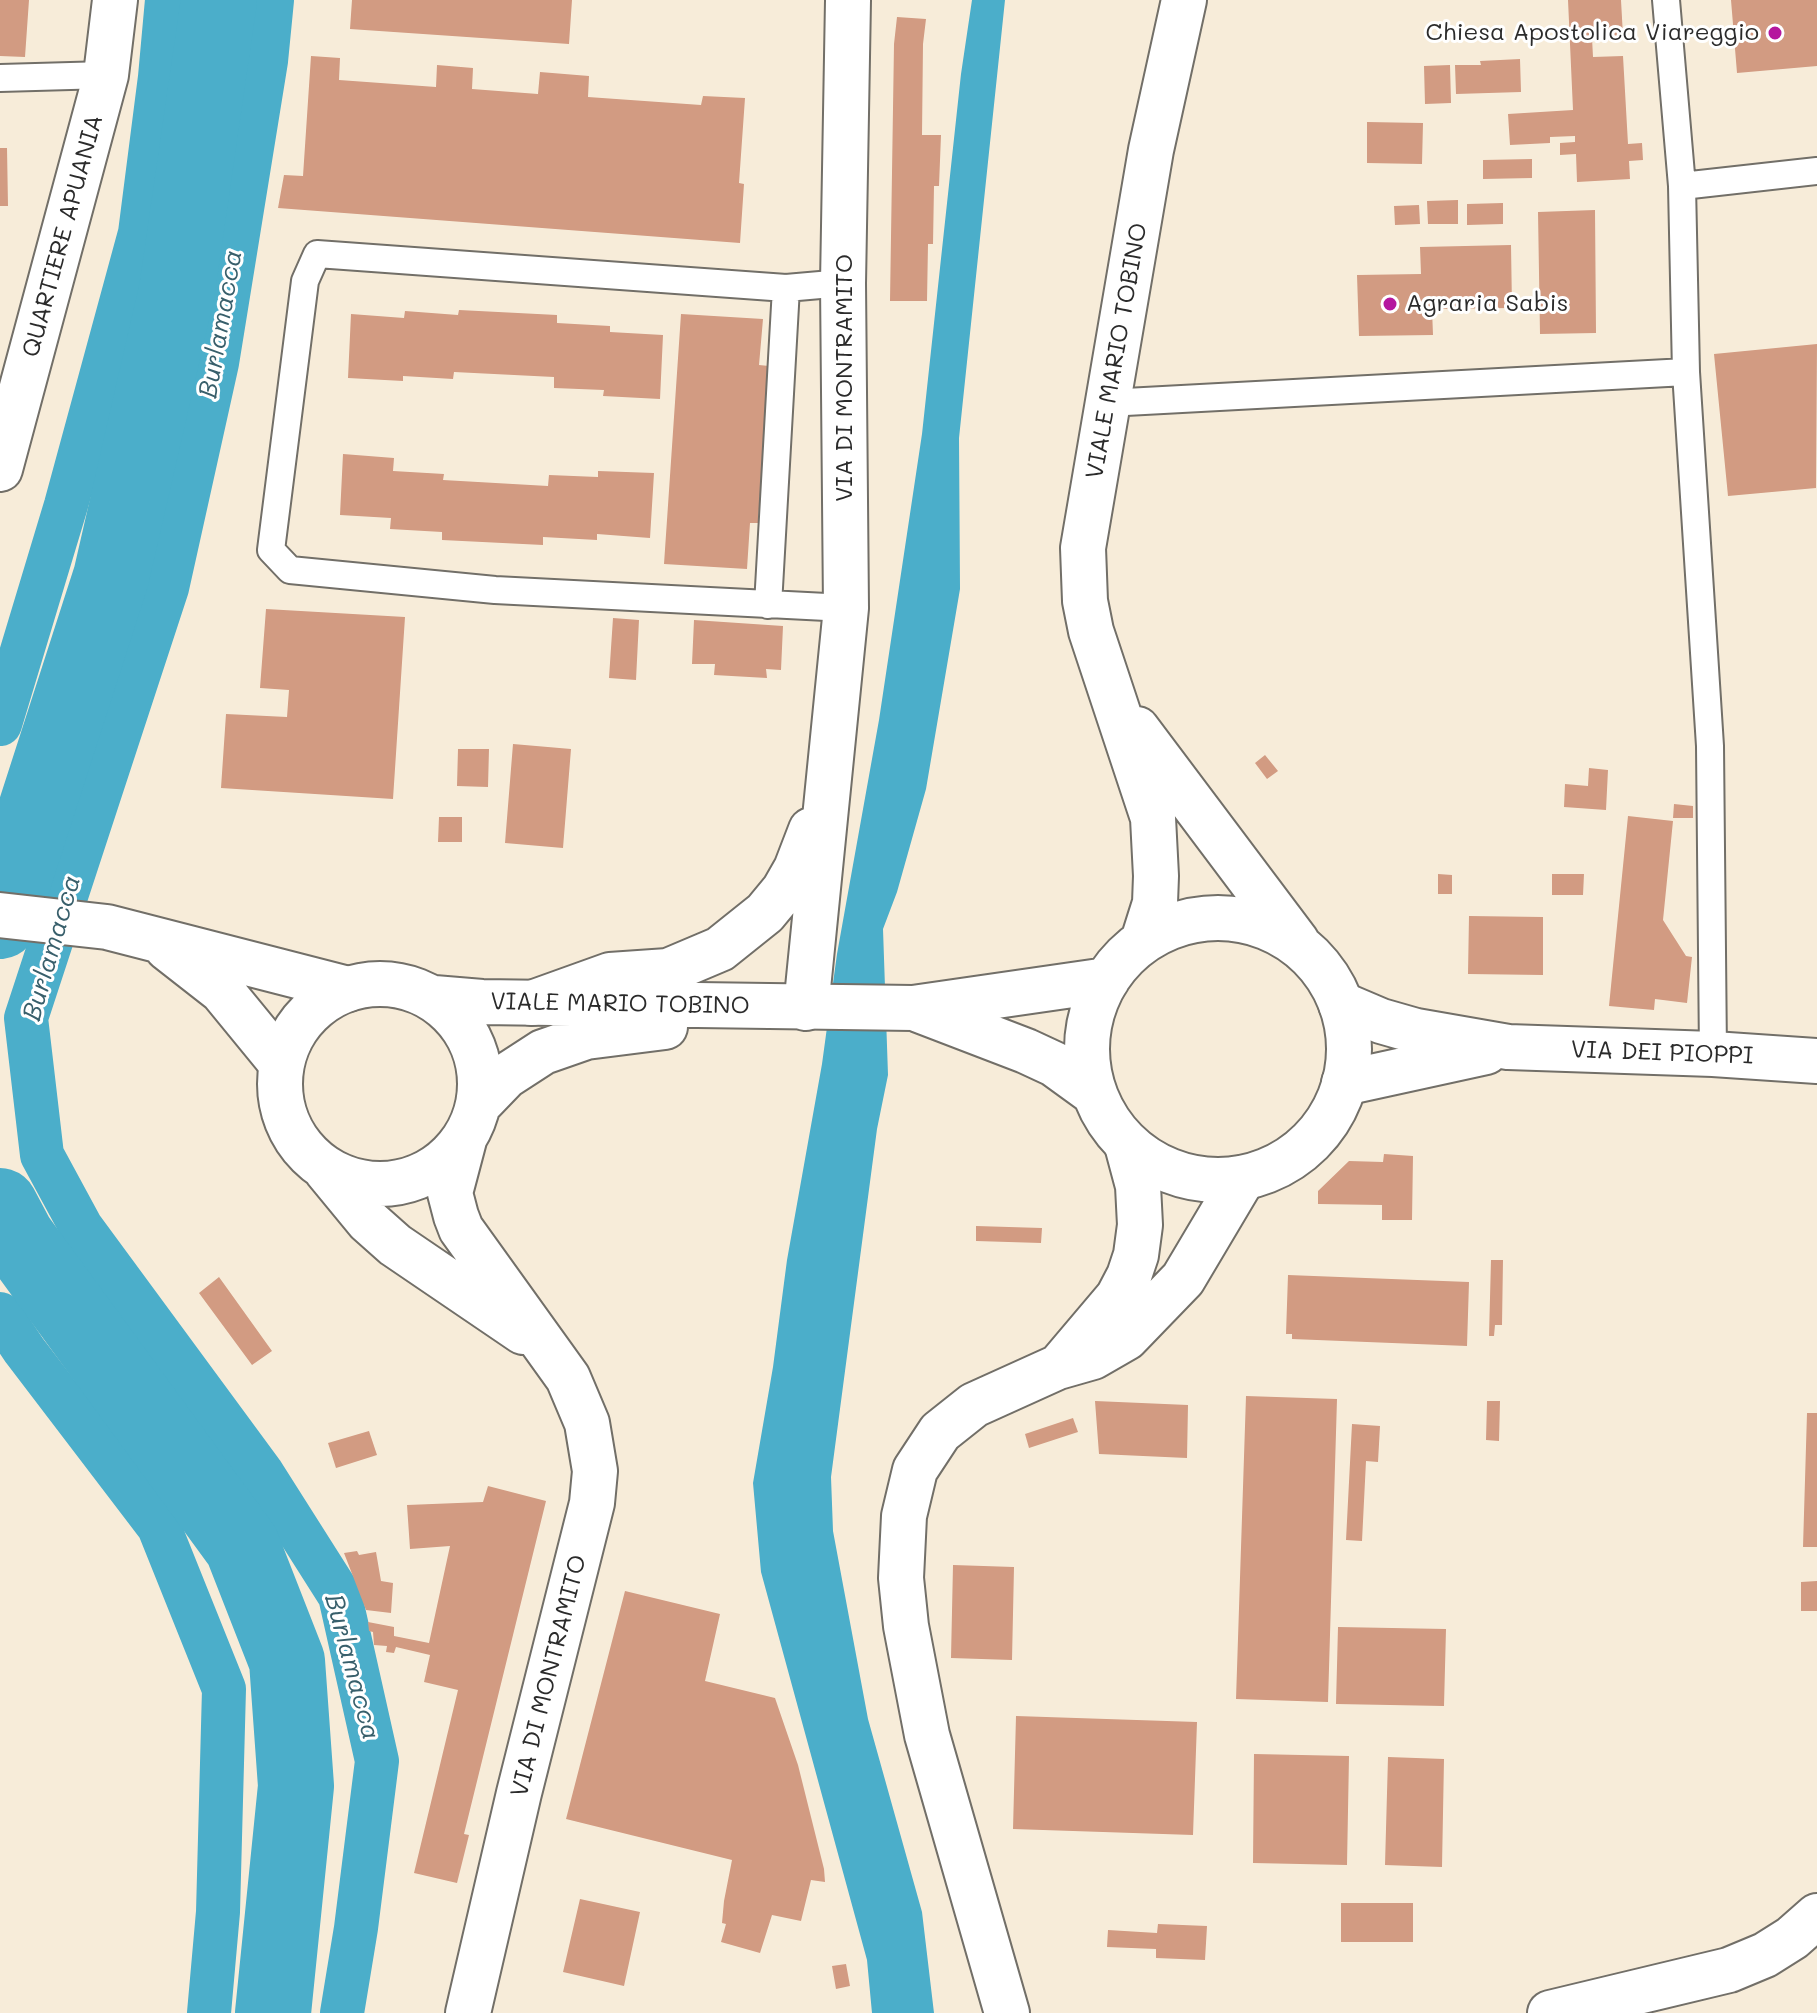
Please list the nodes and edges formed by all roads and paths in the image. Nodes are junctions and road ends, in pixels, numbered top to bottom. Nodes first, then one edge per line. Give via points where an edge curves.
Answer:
1 (115, 0) edge
2 (848, 0) edge
3 (1184, 0) edge
4 (1666, 0) edge
5 (106, 75) junction
6 (0, 78) edge
7 (1817, 171) edge
8 (1682, 186) junction
9 (843, 283) junction
10 (786, 288) junction
11 (1686, 372) junction
12 (1107, 403) junction
13 (0, 469) edge
14 (768, 605) junction
15 (846, 608) junction
16 (1116, 701) junction
17 (832, 755) junction
18 (0, 915) edge
19 (152, 937) junction
20 (1143, 941) junction
21 (1300, 947) junction
22 (1107, 980) junction
23 (348, 989) junction
24 (434, 998) junction
25 (532, 1003) junction
26 (1341, 1004) junction
27 (816, 1007) junction
28 (913, 1008) junction
29 (1508, 1047) junction
30 (1713, 1054) junction
31 (1817, 1061) edge
32 (281, 1063) junction
33 (1344, 1083) junction
34 (1094, 1093) junction
35 (471, 1122) junction
36 (1127, 1145) junction
37 (326, 1170) junction
38 (1243, 1178) junction
39 (545, 1347) junction
40 (1058, 1367) junction
41 (1817, 1916) edge
42 (468, 2013) edge
43 (1007, 2013) edge
44 (1550, 2013) edge

1 - 5 main road, QUARTIERE APUANIA
2 - 9 main road, VIA DI MONTRAMITO
3 - 12 main road, VIALE MARIO TOBINO via 1151,150
4 - 8 lane
5 - 6 lane
5 - 13 main road, QUARTIERE APUANIA
7 - 8 lane
8 - 11 lane
9 - 10 lane
9 - 15 main road, VIA DI MONTRAMITO
10 - 14 lane
10 - 14 lane via 317,254 305,281 271,550 290,570 495,590
11 - 12 lane
11 - 30 lane via 1710,746
12 - 16 main road, VIALE MARIO TOBINO via 1083,574 1091,631
14 - 15 lane
15 - 17 main road, VIA DI MONTRAMITO
16 - 20 main road, VIALE MARIO TOBINO via 1153,818 1155,903
16 - 21 main road, VIALE MARIO TOBINO
17 - 25 main road, VIA DI MONTRAMITO via 796,869 765,913 735,939 668,971 610,975
17 - 27 main road, VIA DI MONTRAMITO
18 - 19 main road
19 - 23 main road
19 - 32 main road via 222,991
20 - 21 main road via 1185,923 1240,920 1272,930
20 - 22 main road
21 - 26 main road via 1318,964
22 - 28 main road, VIALE MARIO TOBINO
22 - 34 main road via 1087,1034
23 - 24 main road via 376,983
23 - 32 main road via 317,1005 295,1031
24 - 25 main road, VIALE MARIO TOBINO
24 - 35 main road via 468,1033 477,1055 481,1080
25 - 27 main road, VIALE MARIO TOBINO
26 - 29 main road, VIA DEI PIOPPI via 1416,1031
26 - 33 main road via 1348,1030
27 - 28 main road, VIALE MARIO TOBINO
27 - 35 main road, VIALE MARIO TOBINO via 574,1041 543,1052 506,1076
28 - 34 main road, VIALE MARIO TOBINO via 1026,1051
29 - 30 main road, VIA DEI PIOPPI
29 - 33 main road, VIA DEI PIOPPI
30 - 31 main road, VIA DEI PIOPPI
32 - 37 main road via 279,1093 287,1123 303,1150
33 - 38 main road via 1330,1117 1307,1145 1277,1166
34 - 36 main road
35 - 37 main road via 447,1160 401,1183 349,1181
35 - 39 main road, VIA DI MONTRAMITO via 450,1193 456,1216
36 - 38 main road via 1147,1161 1193,1179
36 - 40 main road via 1138,1186 1136,1255 1118,1297
37 - 39 main road, VIA DI MONTRAMITO via 395,1245
38 - 40 main road via 1192,1266 1146,1320 1111,1348
39 - 42 main road, VIA DI MONTRAMITO via 568,1378 587,1423 594,1486
40 - 43 main road via 974,1405 940,1432 915,1470 904,1516 902,1597 918,1694
41 - 44 main road via 1792,1938 1738,1967

